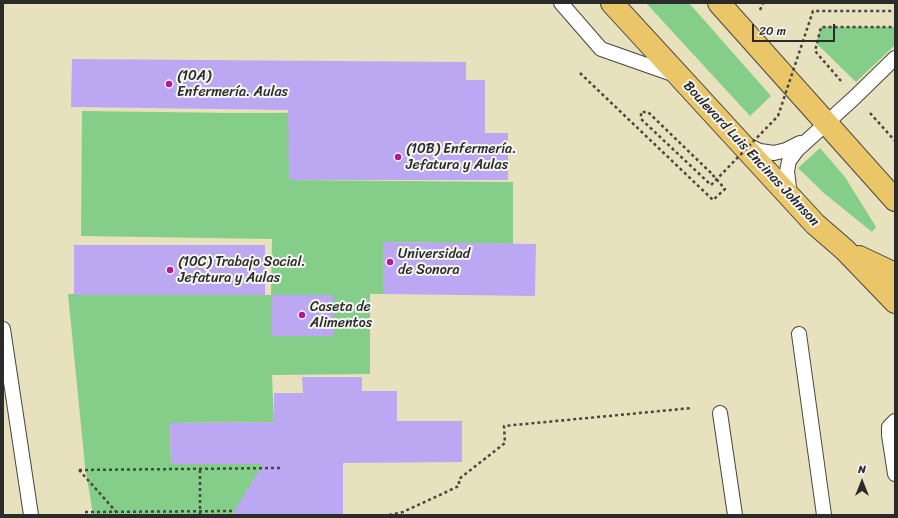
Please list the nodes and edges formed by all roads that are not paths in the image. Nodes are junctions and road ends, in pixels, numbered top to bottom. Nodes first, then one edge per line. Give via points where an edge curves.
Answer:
1 (561, 3) edge
2 (612, 3) edge
3 (718, 3) edge
4 (895, 58) edge
5 (679, 76) junction
6 (825, 124) junction
7 (741, 143) junction
8 (790, 197) junction
9 (895, 200) edge
10 (845, 250) junction
11 (895, 274) edge
12 (895, 302) edge
13 (3, 328) edge
14 (799, 334) dead end
15 (720, 413) dead end
16 (895, 420) edge
17 (895, 474) edge
18 (31, 515) edge
19 (735, 515) edge
20 (824, 515) edge

1 - 5 lane via 601,49
2 - 5 main road, Boulevard Luis Encinas Johnson
3 - 6 main road
4 - 6 lane
5 - 7 main road, Boulevard Luis Encinas Johnson
6 - 7 lane via 799,143 774,153 760,151
6 - 8 lane via 789,161 787,171
6 - 9 main road
7 - 8 main road, Boulevard Luis Encinas Johnson
8 - 10 main road, Boulevard Luis Encinas Johnson
10 - 11 main road
10 - 12 main road, Boulevard Luis Encinas Johnson
13 - 18 lane
14 - 20 lane
15 - 19 lane
16 - 17 lane via 889,427 889,435

